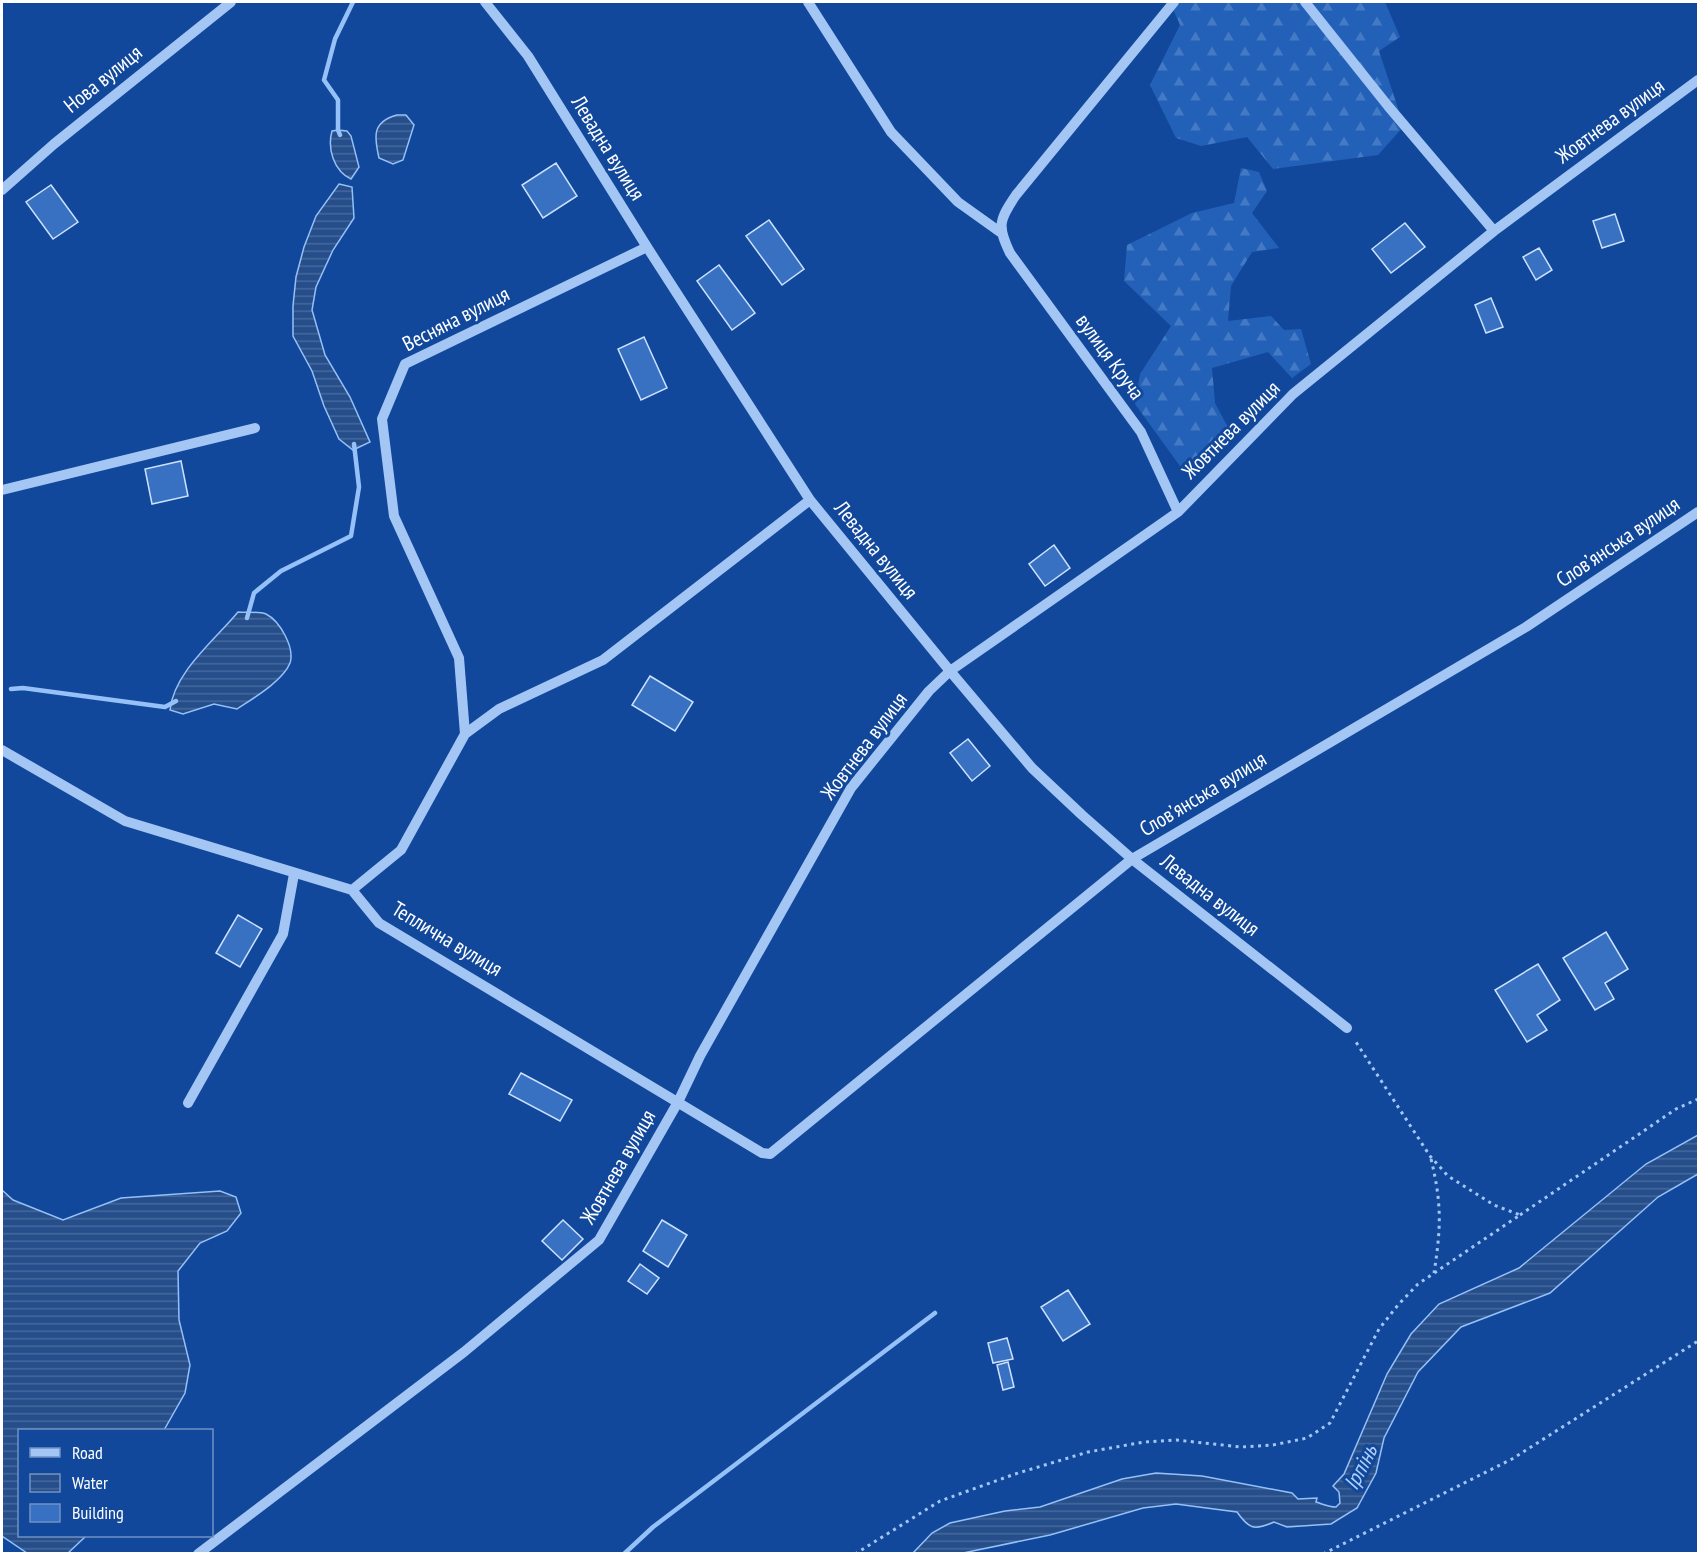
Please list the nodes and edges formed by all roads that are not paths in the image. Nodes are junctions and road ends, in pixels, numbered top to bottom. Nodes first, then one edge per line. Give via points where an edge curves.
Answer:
1 (231, 2) edge
2 (485, 2) edge
3 (808, 2) edge
4 (1174, 2) edge
5 (1305, 2) edge
6 (1698, 80) edge
7 (2, 189) edge
8 (1494, 231) junction
9 (1000, 232) junction
10 (647, 247) junction
11 (255, 428) dead end
12 (2, 490) edge
13 (810, 500) junction
14 (1178, 512) junction
15 (1698, 512) edge
16 (950, 671) junction
17 (465, 734) junction
18 (2, 750) edge
19 (1132, 859) junction
20 (294, 874) junction
21 (352, 890) junction
22 (1347, 1028) road end
23 (678, 1102) junction
24 (188, 1103) dead end
25 (762, 1153) joint
26 (198, 1554) edge

1 - 7 street, Нова вулиця
2 - 10 street, Левадна вулиця via 528,56
3 - 9 street, вулиця Круча via 891,132 958,202
4 - 9 street via 1016,195
5 - 8 street
6 - 8 street, Жовтнева вулиця
8 - 14 street, Жовтнева вулиця via 1293,394
9 - 14 street, вулиця Круча via 1010,253 1141,432
10 - 13 street, Левадна вулиця
10 - 17 street, Весняна вулиця via 405,364 382,419 394,516 459,658
11 - 12 street
13 - 16 street, Левадна вулиця
13 - 17 street via 603,660 499,709
14 - 16 street, Жовтнева вулиця
15 - 19 street, Словʼянська вулиця via 1526,627
16 - 19 street, Левадна вулиця via 1032,768
16 - 23 street, Жовтнева вулиця via 850,788 699,1056
17 - 21 street via 401,850
18 - 20 street via 125,821
19 - 22 street, Левадна вулиця
19 - 25 street, Словʼянська вулиця via 776,1150
20 - 21 street
20 - 24 street via 283,934
21 - 23 street, Теплична вулиця via 379,923
23 - 25 street, Теплична вулиця
23 - 26 street, Жовтнева вулиця via 599,1240 464,1352

